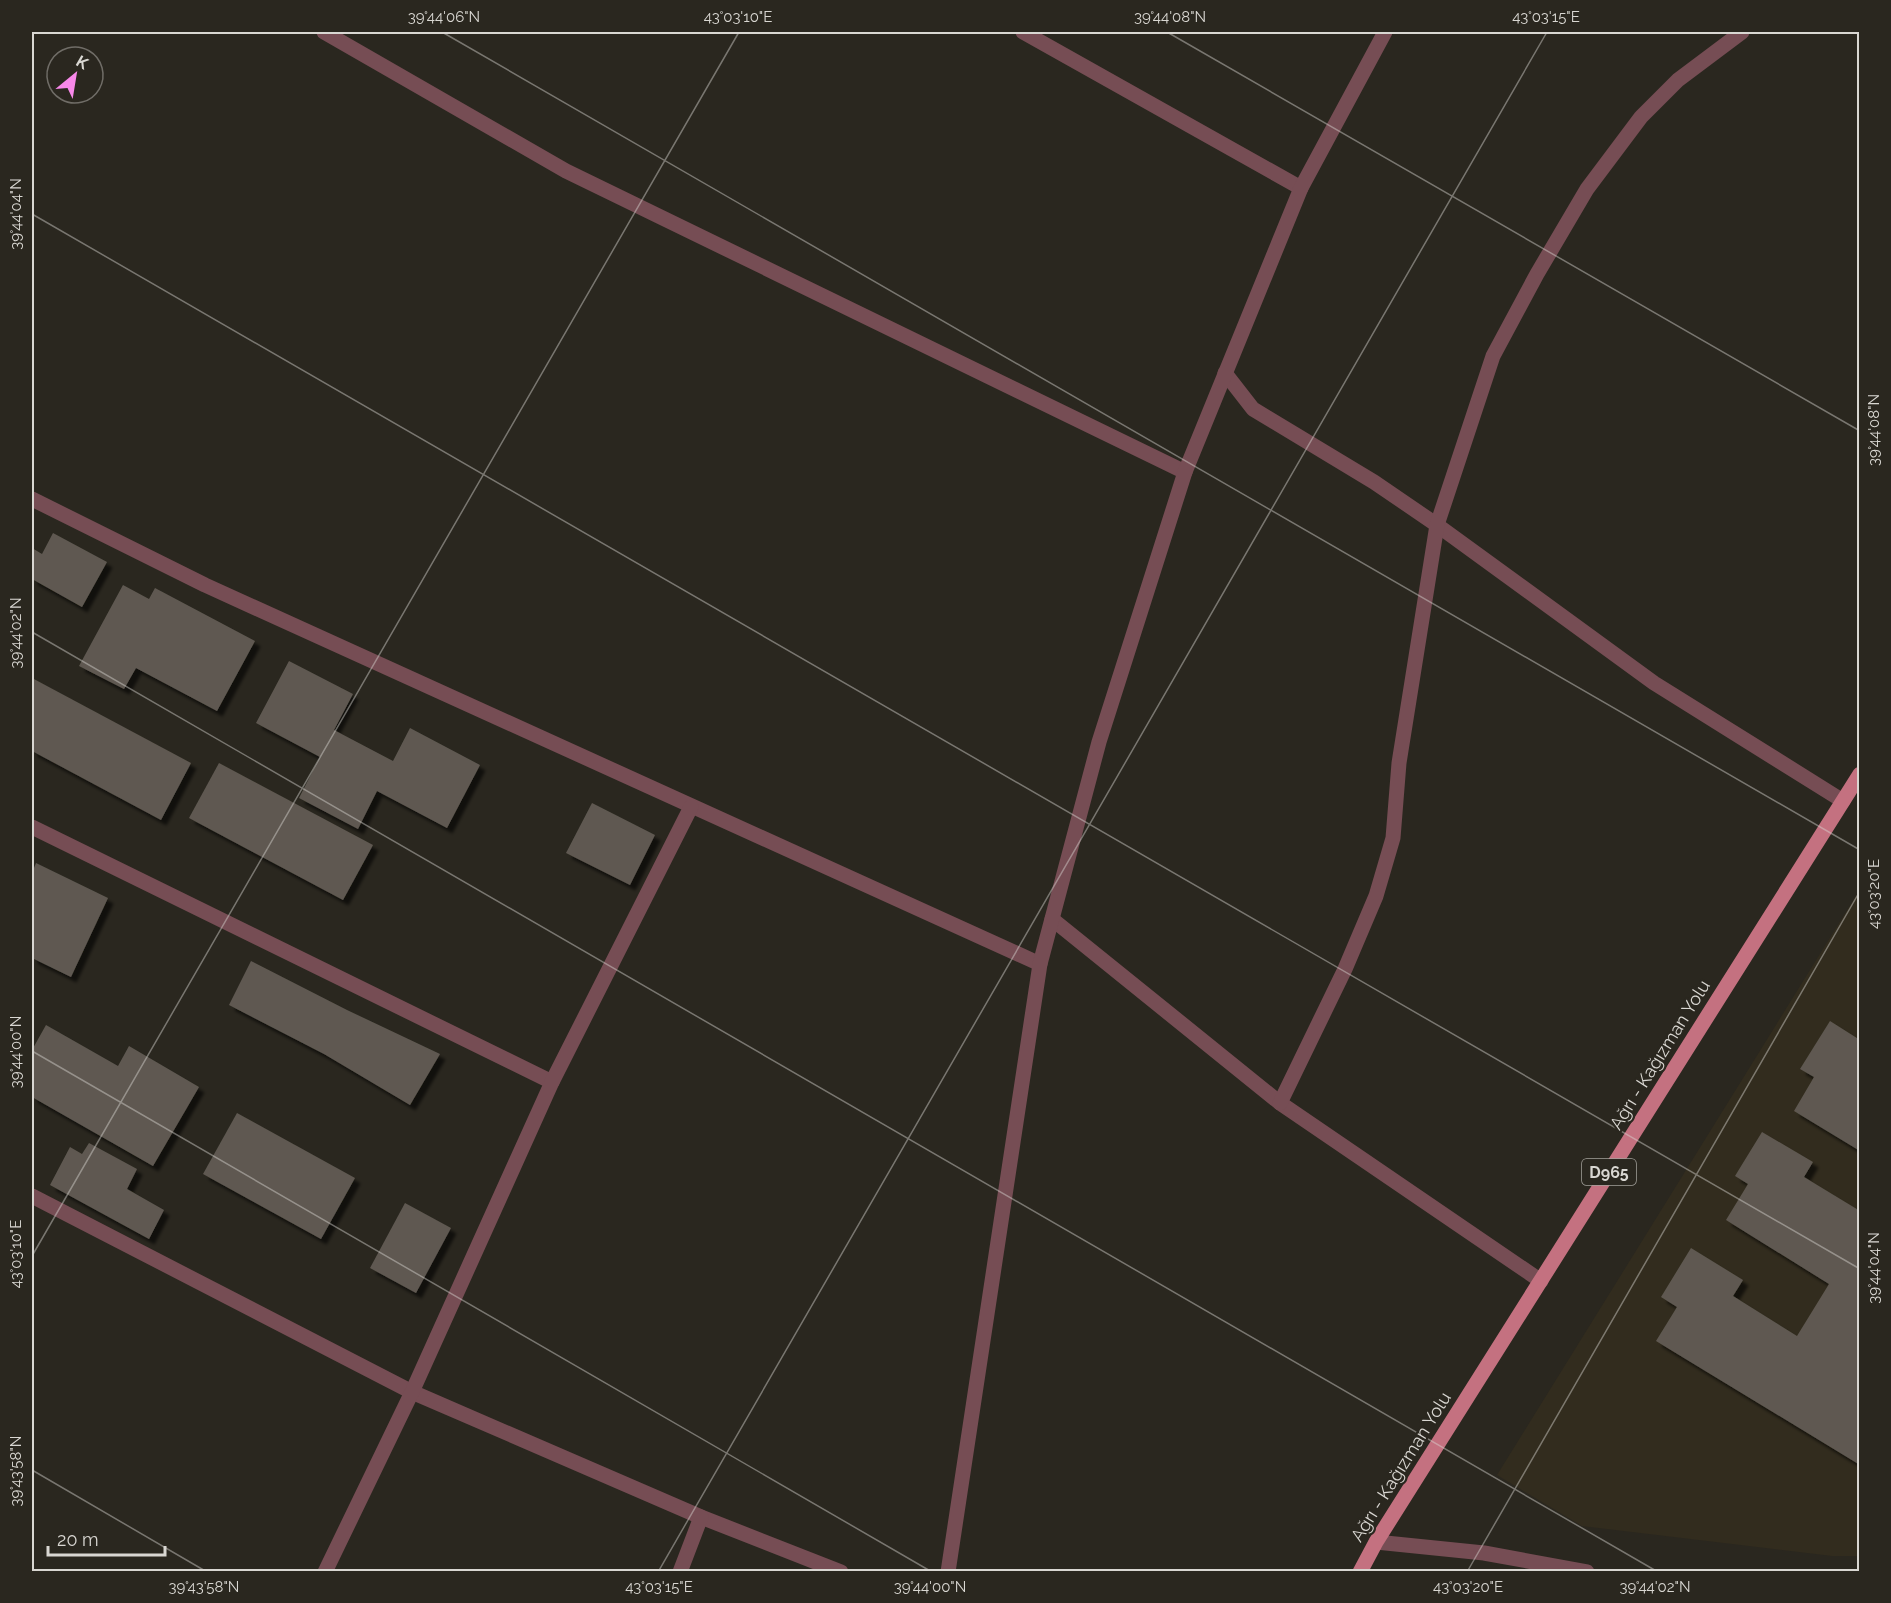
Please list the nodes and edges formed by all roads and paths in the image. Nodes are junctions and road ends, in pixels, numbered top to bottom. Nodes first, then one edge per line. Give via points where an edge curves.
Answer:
1 (324, 32) edge
2 (1023, 32) edge
3 (1385, 32) edge
4 (1742, 32) edge
5 (1300, 188) junction
6 (1225, 373) junction
7 (1185, 472) junction
8 (32, 499) edge
9 (1437, 525) junction
10 (1860, 774) edge
11 (1843, 801) junction
12 (691, 807) junction
13 (32, 827) edge
14 (1052, 919) junction
15 (1040, 964) junction
16 (552, 1082) junction
17 (1280, 1103) junction
18 (32, 1196) edge
19 (1541, 1281) junction
20 (412, 1392) junction
21 (701, 1518) junction
22 (1376, 1542) junction
23 (325, 1572) edge
24 (680, 1572) edge
25 (841, 1572) edge
26 (948, 1572) edge
27 (1360, 1572) edge
28 (1587, 1572) edge

1 - 7 street via 566,171
2 - 5 street
3 - 5 street
4 - 9 street via 1678,80 1641,117 1587,189 1493,356
5 - 6 street
6 - 7 street
6 - 9 street via 1253,409
7 - 14 street via 1099,742
8 - 12 street via 206,585
9 - 11 street via 1654,683
9 - 17 street via 1399,763 1393,838 1376,896 1350,959
10 - 11 main road, Ağrı - Kağızman Yolu / D965
11 - 19 main road, Ağrı - Kağızman Yolu / D965
12 - 15 street
12 - 16 street
13 - 16 street
14 - 15 street
14 - 17 street
15 - 26 street
16 - 20 street
17 - 19 street
18 - 20 street
19 - 22 main road, Ağrı - Kağızman Yolu / D965
20 - 21 street
20 - 23 street
21 - 24 street
21 - 25 street
22 - 27 main road, Ağrı - Kağızman Yolu / D965
22 - 28 street via 1484,1553

